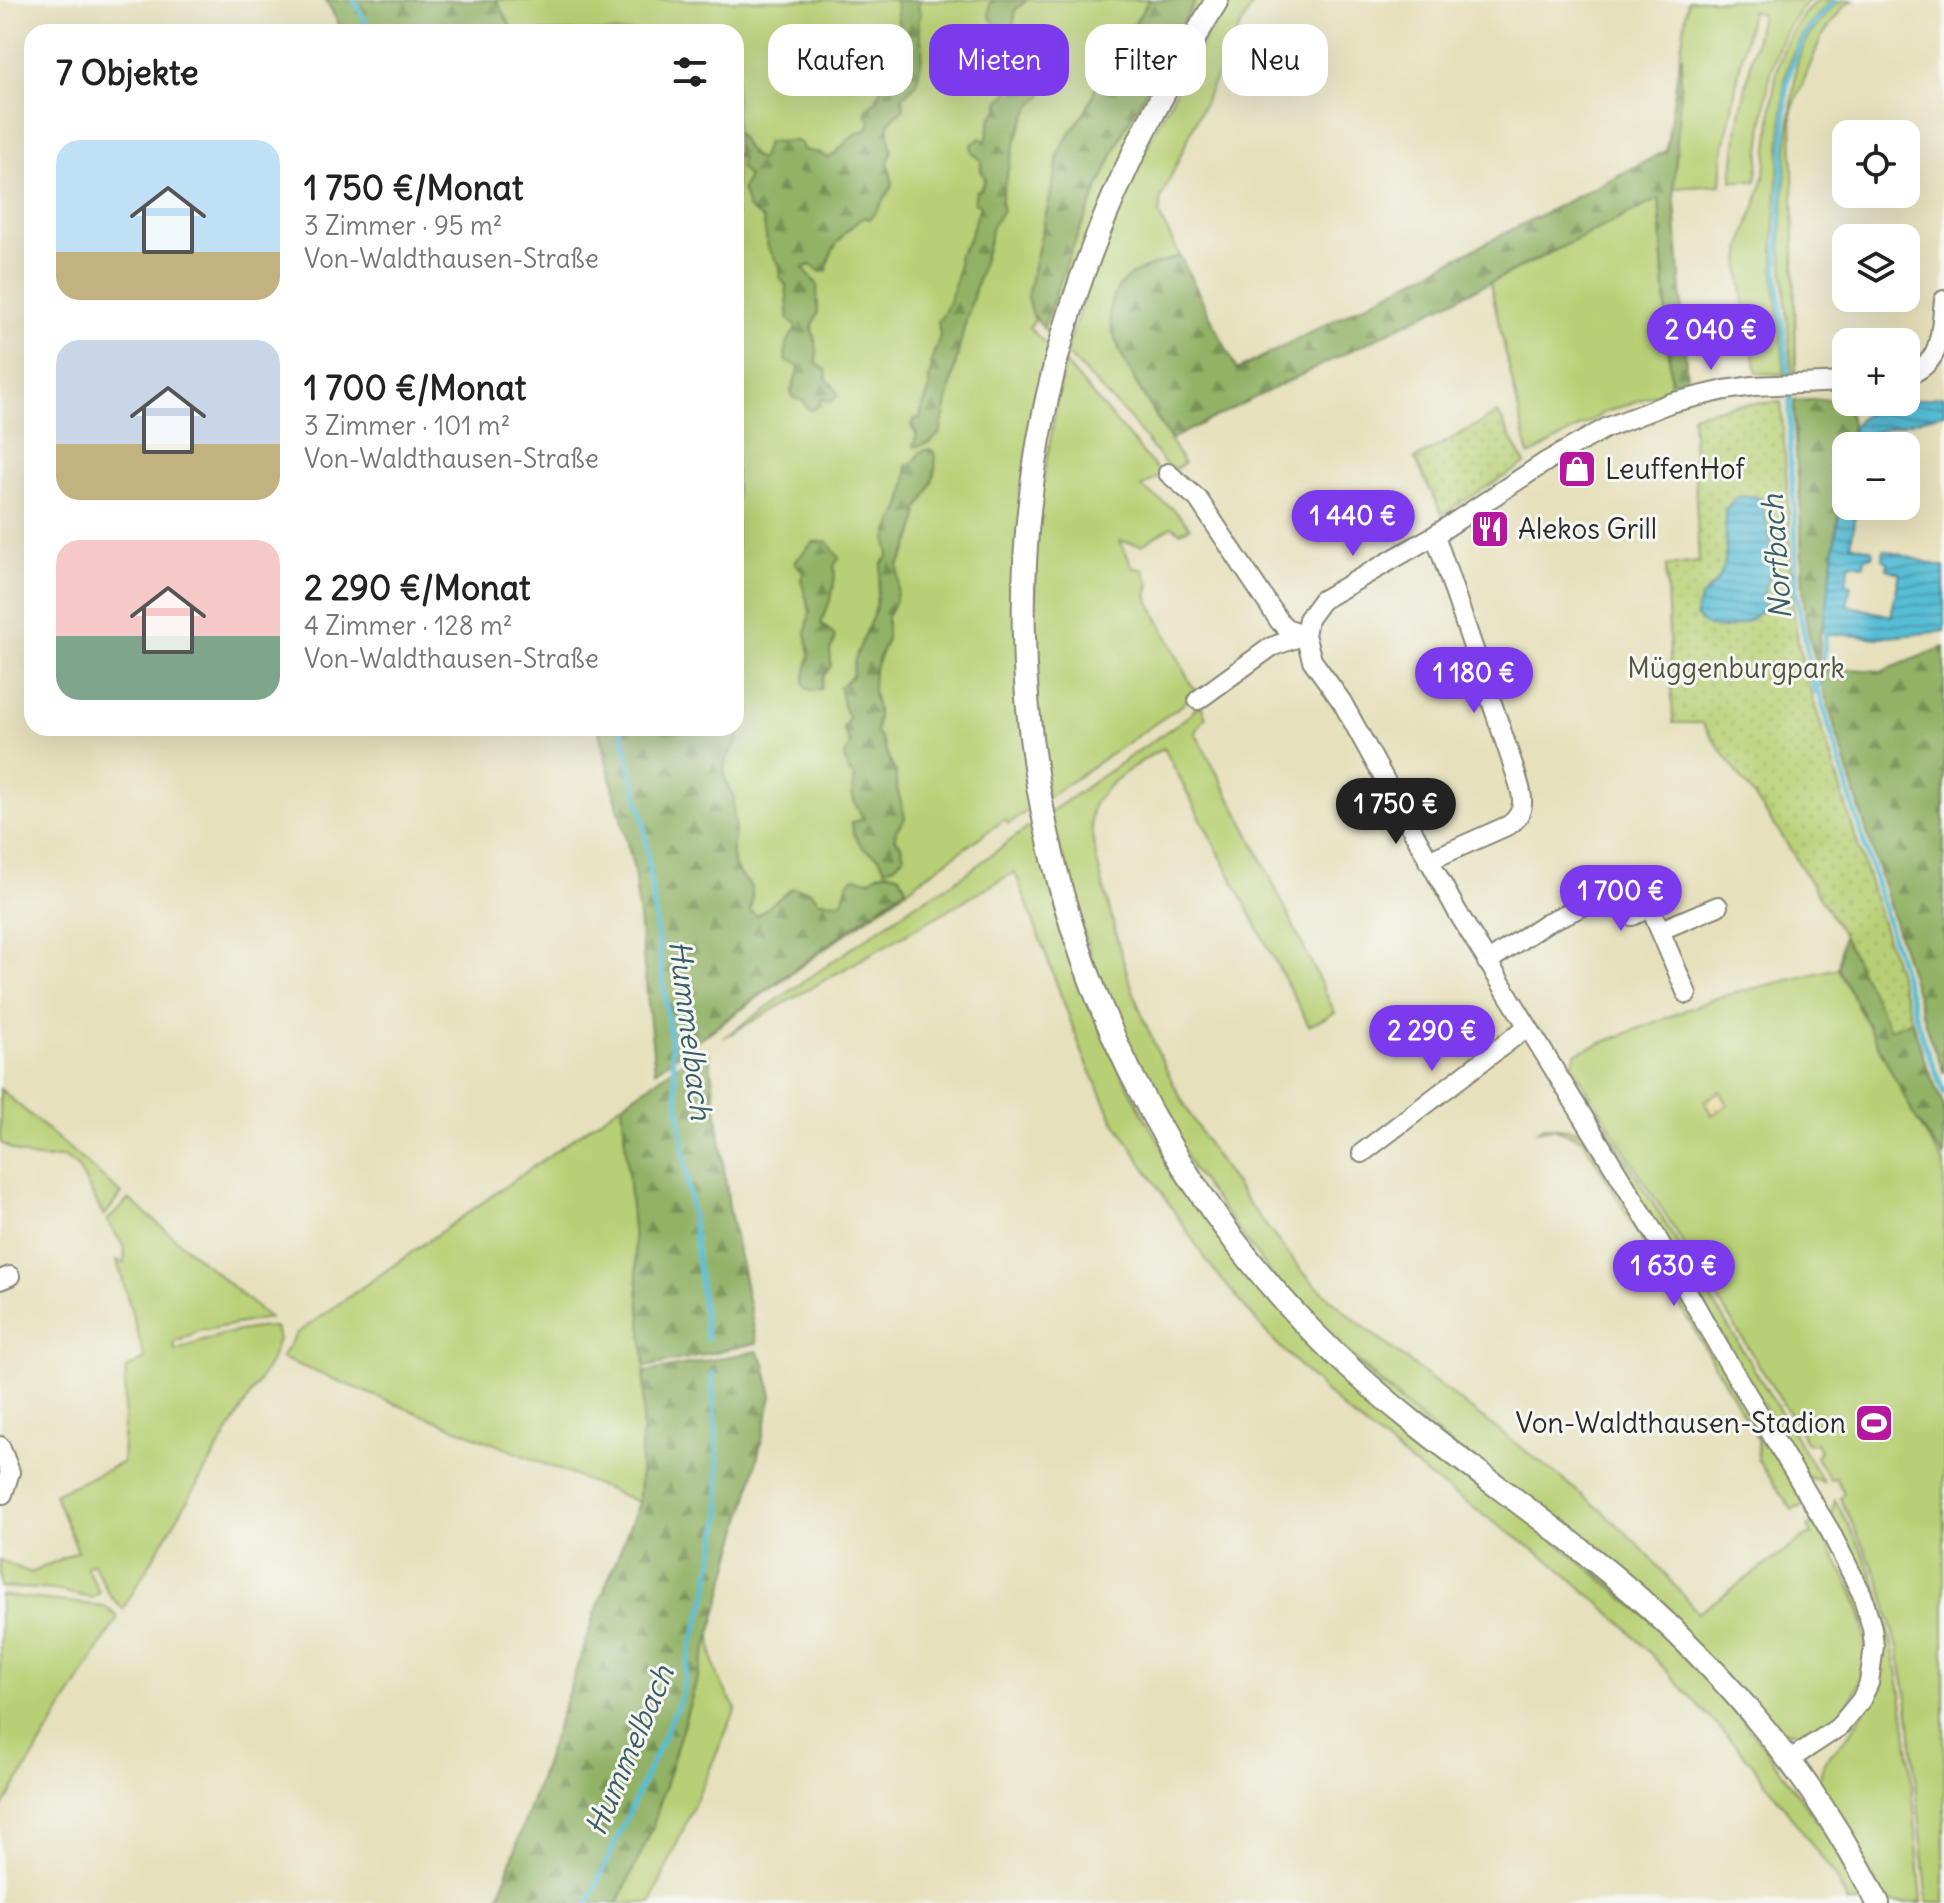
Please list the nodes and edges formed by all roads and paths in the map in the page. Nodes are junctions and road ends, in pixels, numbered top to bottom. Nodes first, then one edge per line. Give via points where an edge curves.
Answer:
1 (1217, 0) edge
2 (1944, 300) edge
3 (1936, 368) edge
4 (1832, 383) edge
5 (1168, 473) dead end
6 (1435, 535) junction
7 (1306, 627) junction
8 (1198, 700) dead end
9 (1428, 861) junction
10 (1718, 906) dead end
11 (1661, 930) junction
12 (1487, 962) junction
13 (1687, 994) dead end
14 (1527, 1027) junction
15 (1362, 1153) dead end
16 (0, 1446) edge
17 (3, 1494) dead end
18 (1789, 1760) junction
19 (1878, 1903) edge

1 - 18 main road via 1147,127 1096,238 1056,361 1035,462 1023,577 1025,685 1035,776 1073,935 1114,1043 1155,1122 1210,1209 1271,1286 1388,1402 1590,1556 1676,1632 1734,1691
2 - 3 street
4 - 6 street via 1753,386 1643,412 1547,461
5 - 7 street via 1198,499 1280,622 1286,628
6 - 7 street via 1322,600
6 - 9 street via 1523,803 1509,825
7 - 8 street
7 - 9 street via 1312,660 1342,702
9 - 12 street
10 - 11 street
11 - 12 street via 1639,881 1546,923
11 - 13 street
12 - 14 street
14 - 15 street
14 - 18 street via 1830,1531 1868,1609 1873,1664 1861,1700 1839,1727
16 - 17 street via 10,1472
18 - 19 main road

